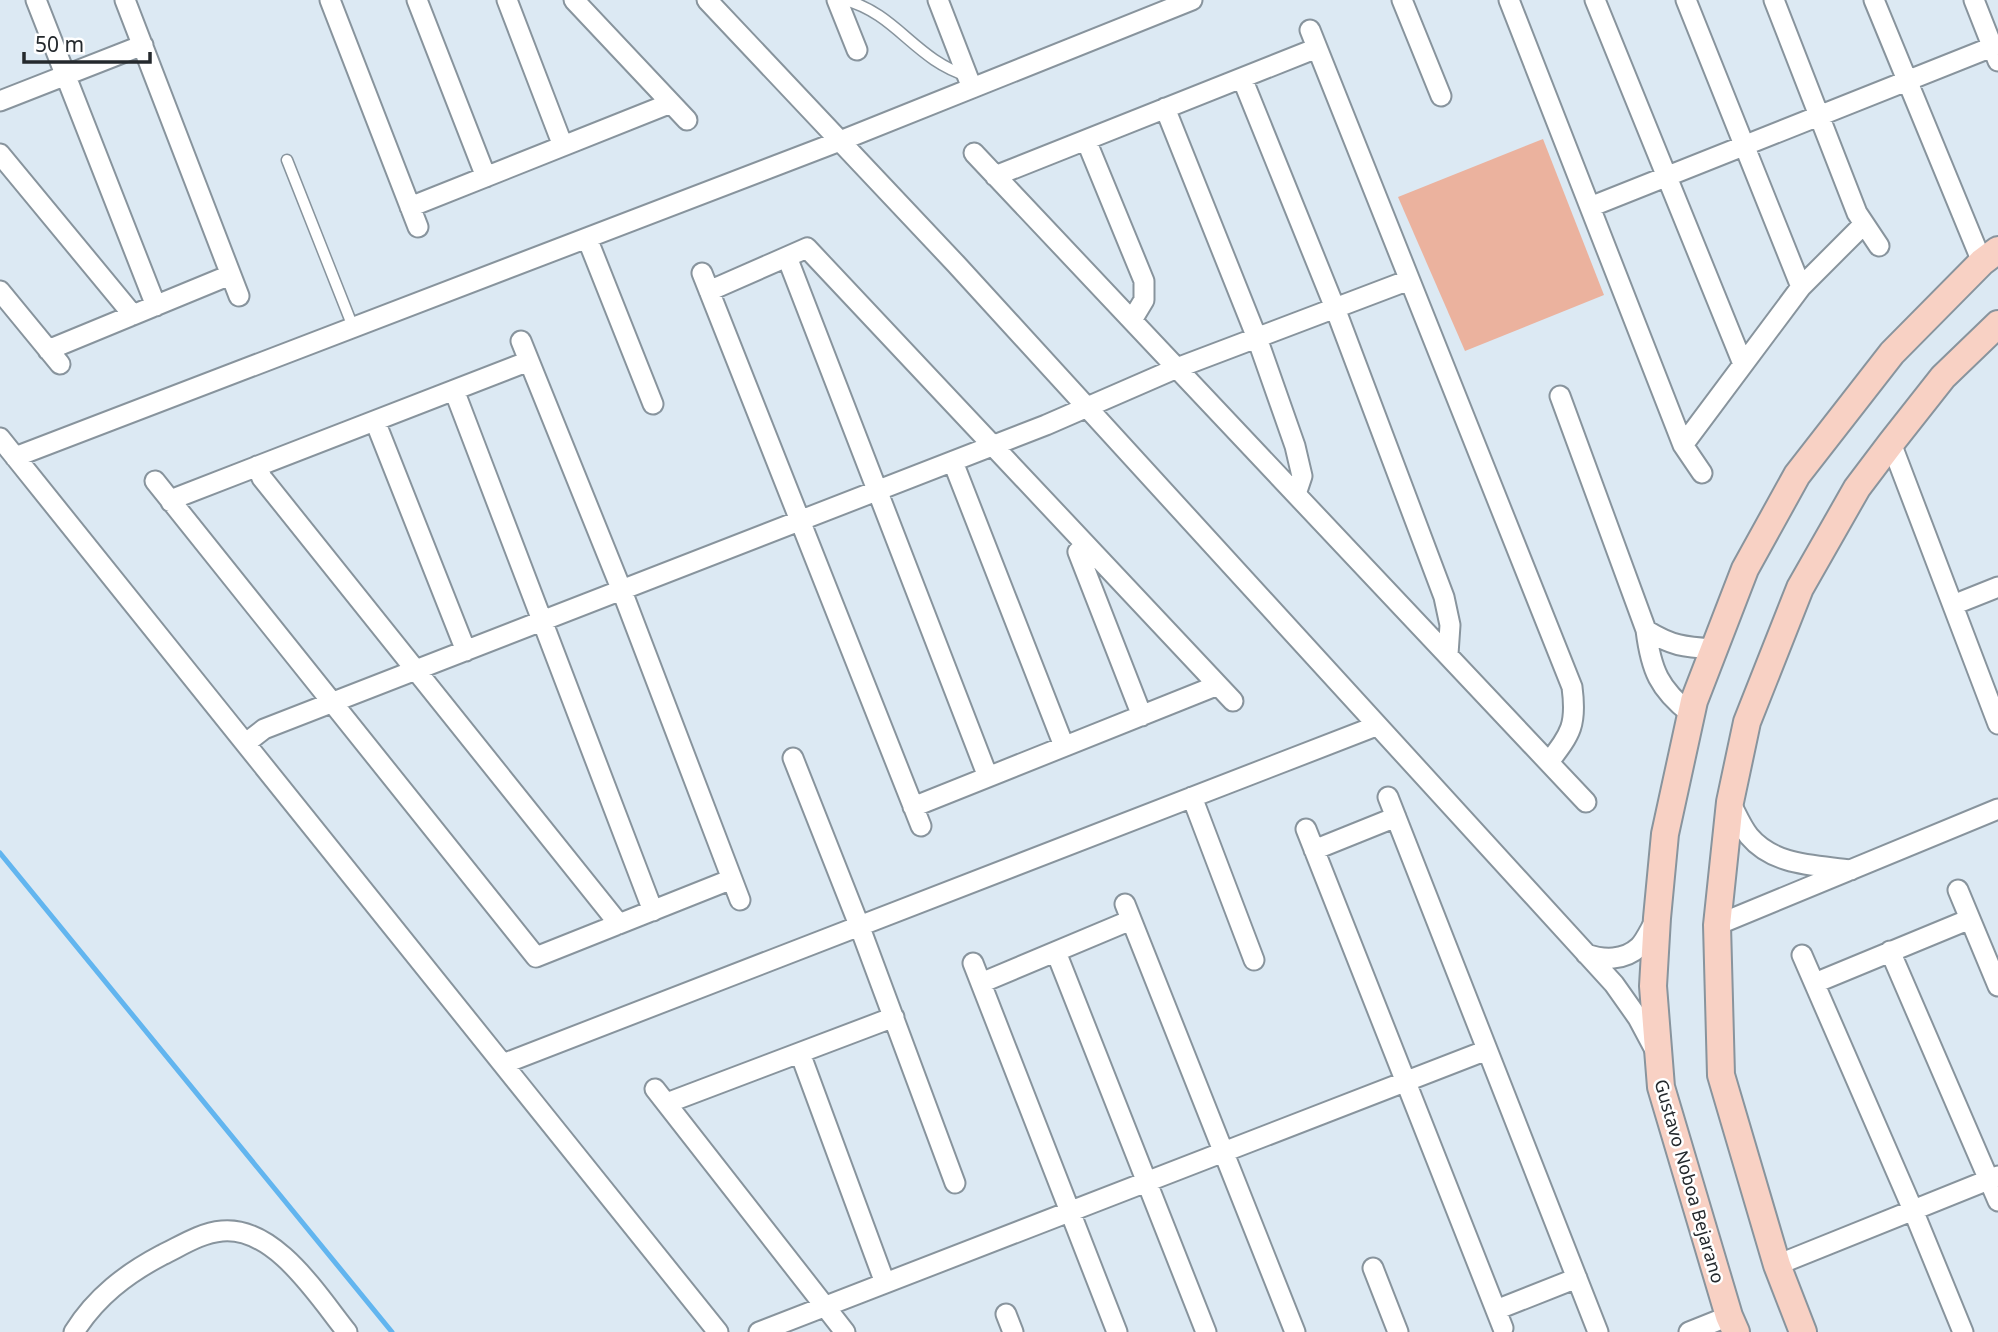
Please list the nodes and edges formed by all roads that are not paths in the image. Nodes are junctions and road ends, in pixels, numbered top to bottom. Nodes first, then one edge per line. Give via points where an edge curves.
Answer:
1 (36, 0) edge
2 (125, 0) edge
3 (330, 0) edge
4 (417, 0) edge
5 (507, 0) edge
6 (574, 0) edge
7 (707, 0) edge
8 (837, 0) edge
9 (845, 0) edge
10 (938, 0) edge
11 (1192, 0) edge
12 (1402, 0) edge
13 (1509, 0) edge
14 (1595, 0) edge
15 (1686, 0) edge
16 (1774, 0) edge
17 (1874, 0) edge
18 (1974, 0) edge
19 (143, 46) junction
20 (857, 50) dead end
21 (1995, 54) edge
22 (65, 76) junction
23 (1242, 78) junction
24 (970, 82) junction
25 (1907, 82) junction
26 (1441, 96) dead end
27 (0, 102) edge
28 (671, 103) junction
29 (1165, 108) junction
30 (1820, 116) junction
31 (687, 120) dead end
32 (1087, 139) junction
33 (840, 141) junction
34 (563, 146) junction
35 (1743, 147) junction
36 (974, 153) dead end
37 (0, 154) edge
38 (287, 160) dead end
39 (995, 176) junction
40 (486, 177) junction
41 (1665, 177) junction
42 (410, 207) junction
43 (1590, 207) junction
44 (1863, 225) junction
45 (418, 227) dead end
46 (587, 238) junction
47 (1879, 246) dead end
48 (1990, 256) edge
49 (787, 257) junction
50 (230, 275) junction
51 (1409, 279) junction
52 (1801, 287) junction
53 (0, 291) edge
54 (239, 296) dead end
55 (156, 306) junction
56 (1335, 308) junction
57 (134, 315) junction
58 (1132, 320) junction
59 (1998, 324) edge
60 (353, 327) junction
61 (1257, 338) junction
62 (521, 341) dead end
63 (529, 361) junction
64 (1743, 364) junction
65 (1177, 368) junction
66 (454, 390) junction
67 (1560, 396) dead end
68 (653, 404) dead end
69 (1086, 407) junction
70 (375, 421) junction
71 (0, 438) edge
72 (1891, 443) junction
73 (1683, 445) junction
74 (993, 446) junction
75 (15, 457) junction
76 (953, 461) junction
77 (257, 467) junction
78 (1702, 473) dead end
79 (155, 481) dead end
80 (878, 491) junction
81 (1296, 494) junction
82 (172, 502) junction
83 (800, 521) junction
84 (1086, 545) junction
85 (1998, 587) edge
86 (622, 591) junction
87 (1953, 605) junction
88 (544, 621) junction
89 (1646, 630) junction
90 (1714, 649) junction
91 (466, 651) junction
92 (1448, 654) junction
93 (415, 670) junction
94 (1218, 685) junction
95 (1992, 692) edge
96 (1233, 701) dead end
97 (331, 703) junction
98 (1691, 714) junction
99 (1142, 716) junction
100 (1998, 724) edge
101 (1376, 726) junction
102 (246, 743) junction
103 (1064, 746) junction
104 (793, 758) dead end
105 (1549, 762) junction
106 (988, 777) junction
107 (1192, 797) junction
108 (1388, 797) dead end
109 (1586, 802) dead end
110 (1730, 802) junction
111 (913, 807) junction
112 (1998, 809) edge
113 (1396, 817) junction
114 (921, 826) dead end
115 (1306, 829) dead end
116 (1314, 850) junction
117 (1852, 870) junction
118 (732, 879) junction
119 (1958, 890) dead end
120 (740, 900) dead end
121 (653, 911) junction
122 (1657, 918) junction
123 (1970, 919) junction
124 (619, 924) junction
125 (859, 925) junction
126 (1717, 925) junction
127 (1056, 951) junction
128 (1891, 951) junction
129 (1586, 954) junction
130 (1802, 955) dead end
131 (1254, 960) dead end
132 (973, 962) dead end
133 (981, 983) junction
134 (1815, 983) junction
135 (1998, 986) edge
136 (894, 1017) junction
137 (1487, 1049) junction
138 (1656, 1052) junction
139 (800, 1053) junction
140 (503, 1064) junction
141 (1406, 1082) junction
142 (1223, 1150) junction
143 (1994, 1178) edge
144 (1146, 1181) junction
145 (955, 1183) dead end
146 (1998, 1201) edge
147 (1071, 1210) junction
148 (1913, 1210) junction
149 (1777, 1265) junction
150 (1373, 1268) dead end
151 (1577, 1278) junction
152 (884, 1283) junction
153 (824, 1306) junction
154 (1733, 1324) edge
155 (74, 1332) edge
156 (347, 1332) edge
157 (718, 1332) edge
158 (759, 1332) edge
159 (845, 1332) edge
160 (1116, 1332) edge
161 (1206, 1332) edge
162 (1295, 1332) edge
163 (1398, 1332) edge
164 (1598, 1332) edge
165 (1689, 1332) edge
166 (1803, 1332) edge
167 (1963, 1332) edge

1 - 22 street
2 - 19 street
3 - 42 street
4 - 40 street
5 - 34 street
6 - 28 street
7 - 33 street
8 - 20 street
9 - 24 lane via 876,12 940,66
10 - 24 street
11 - 24 street
12 - 26 street
13 - 43 street
14 - 41 street
15 - 35 street
16 - 30 street
17 - 25 street
18 - 21 street
19 - 22 street
19 - 50 street
21 - 25 street
22 - 27 street
22 - 55 street
23 - 29 street
23 - 51 street via 1314,39
23 - 56 street
24 - 33 street
25 - 30 street
25 - 48 street
28 - 31 street
28 - 34 street
29 - 32 street
29 - 61 street
30 - 35 street
30 - 44 street
32 - 39 street
32 - 58 street via 1144,281 1142,307
33 - 46 street
33 - 69 street
34 - 40 street
35 - 41 street
35 - 52 street
36 - 39 street
37 - 57 street
38 - 60 lane
39 - 58 street
40 - 42 street
41 - 43 street
41 - 64 street
42 - 45 street
43 - 73 street
44 - 47 street
44 - 52 street
46 - 60 street
46 - 68 street
48 - 90 street, Gustavo Noboa Bejarano via 1892,353 1797,475 1745,569
49 - 74 street via 807,248
49 - 80 street
49 - 83 street via 706,282
50 - 54 street
50 - 55 street
51 - 56 street
51 - 105 street via 1572,687 1576,713 1568,737
52 - 64 street
53 - 57 street via 54,357
55 - 57 street
56 - 61 street
56 - 92 street via 1444,597 1450,625
58 - 65 street
59 - 72 street via 1943,377
60 - 75 street
61 - 65 street
61 - 81 street via 1295,446 1302,476
62 - 63 street
63 - 66 street
63 - 86 street
64 - 73 street
65 - 69 street
65 - 81 street
66 - 70 street
66 - 88 street
67 - 89 street
69 - 74 street
69 - 101 street
70 - 77 street
70 - 91 street
71 - 75 street
72 - 87 street
72 - 110 street via 1857,488 1800,588 1747,722
73 - 78 street
74 - 76 street
74 - 84 street
75 - 102 street
76 - 80 street
76 - 103 street
77 - 82 street
77 - 93 street
79 - 82 street
80 - 83 street
80 - 106 street
81 - 92 street
82 - 97 street
83 - 86 street
83 - 111 street
84 - 94 street
84 - 99 street via 1078,552
85 - 87 street
86 - 88 street
86 - 118 street
87 - 95 street
88 - 91 street
88 - 121 street
89 - 90 street via 1674,645
89 - 98 street via 1648,652 1662,688
90 - 98 street, Gustavo Noboa Bejarano
91 - 93 street
92 - 105 street
93 - 97 street
93 - 124 street
94 - 96 street
94 - 99 street
95 - 100 street
97 - 102 street via 264,729
97 - 124 street via 536,957
98 - 122 street, Gustavo Noboa Bejarano via 1665,834
99 - 103 street
101 - 107 street
101 - 129 street
102 - 140 street
103 - 106 street
104 - 125 street
105 - 109 street
106 - 111 street
107 - 125 street
107 - 131 street
108 - 113 street
110 - 117 street via 1747,834 1763,850 1787,861
110 - 126 street
111 - 114 street
112 - 117 street
113 - 116 street
113 - 137 street
115 - 116 street
116 - 141 street
117 - 126 street
118 - 120 street
118 - 121 street
119 - 123 street
121 - 124 street
122 - 129 street via 1639,947 1619,957 1602,959
122 - 138 street, Gustavo Noboa Bejarano
123 - 128 street
123 - 135 street
125 - 136 street
125 - 140 street
126 - 149 street via 1721,1075
127 - 133 street
127 - 142 street via 1128,912
127 - 144 street
128 - 134 street
128 - 143 street
129 - 138 street via 1614,984
130 - 134 street
132 - 133 street
133 - 147 street
134 - 148 street
136 - 139 street
136 - 145 street
137 - 141 street
137 - 151 street
138 - 154 street, Gustavo Noboa Bejarano via 1661,1087
139 - 152 street
139 - 153 street via 661,1096
140 - 157 street
141 - 142 street
141 - 151 street via 1499,1319
142 - 144 street
142 - 162 street
143 - 146 street
143 - 148 street
144 - 147 street
144 - 161 street
147 - 152 street
147 - 160 street
148 - 149 street
148 - 167 street
149 - 166 street
150 - 163 street
151 - 164 street
152 - 153 street
153 - 158 street
153 - 159 street
154 - 165 street
155 - 156 street via 120,1280 203,1235 225,1231 273,1247

